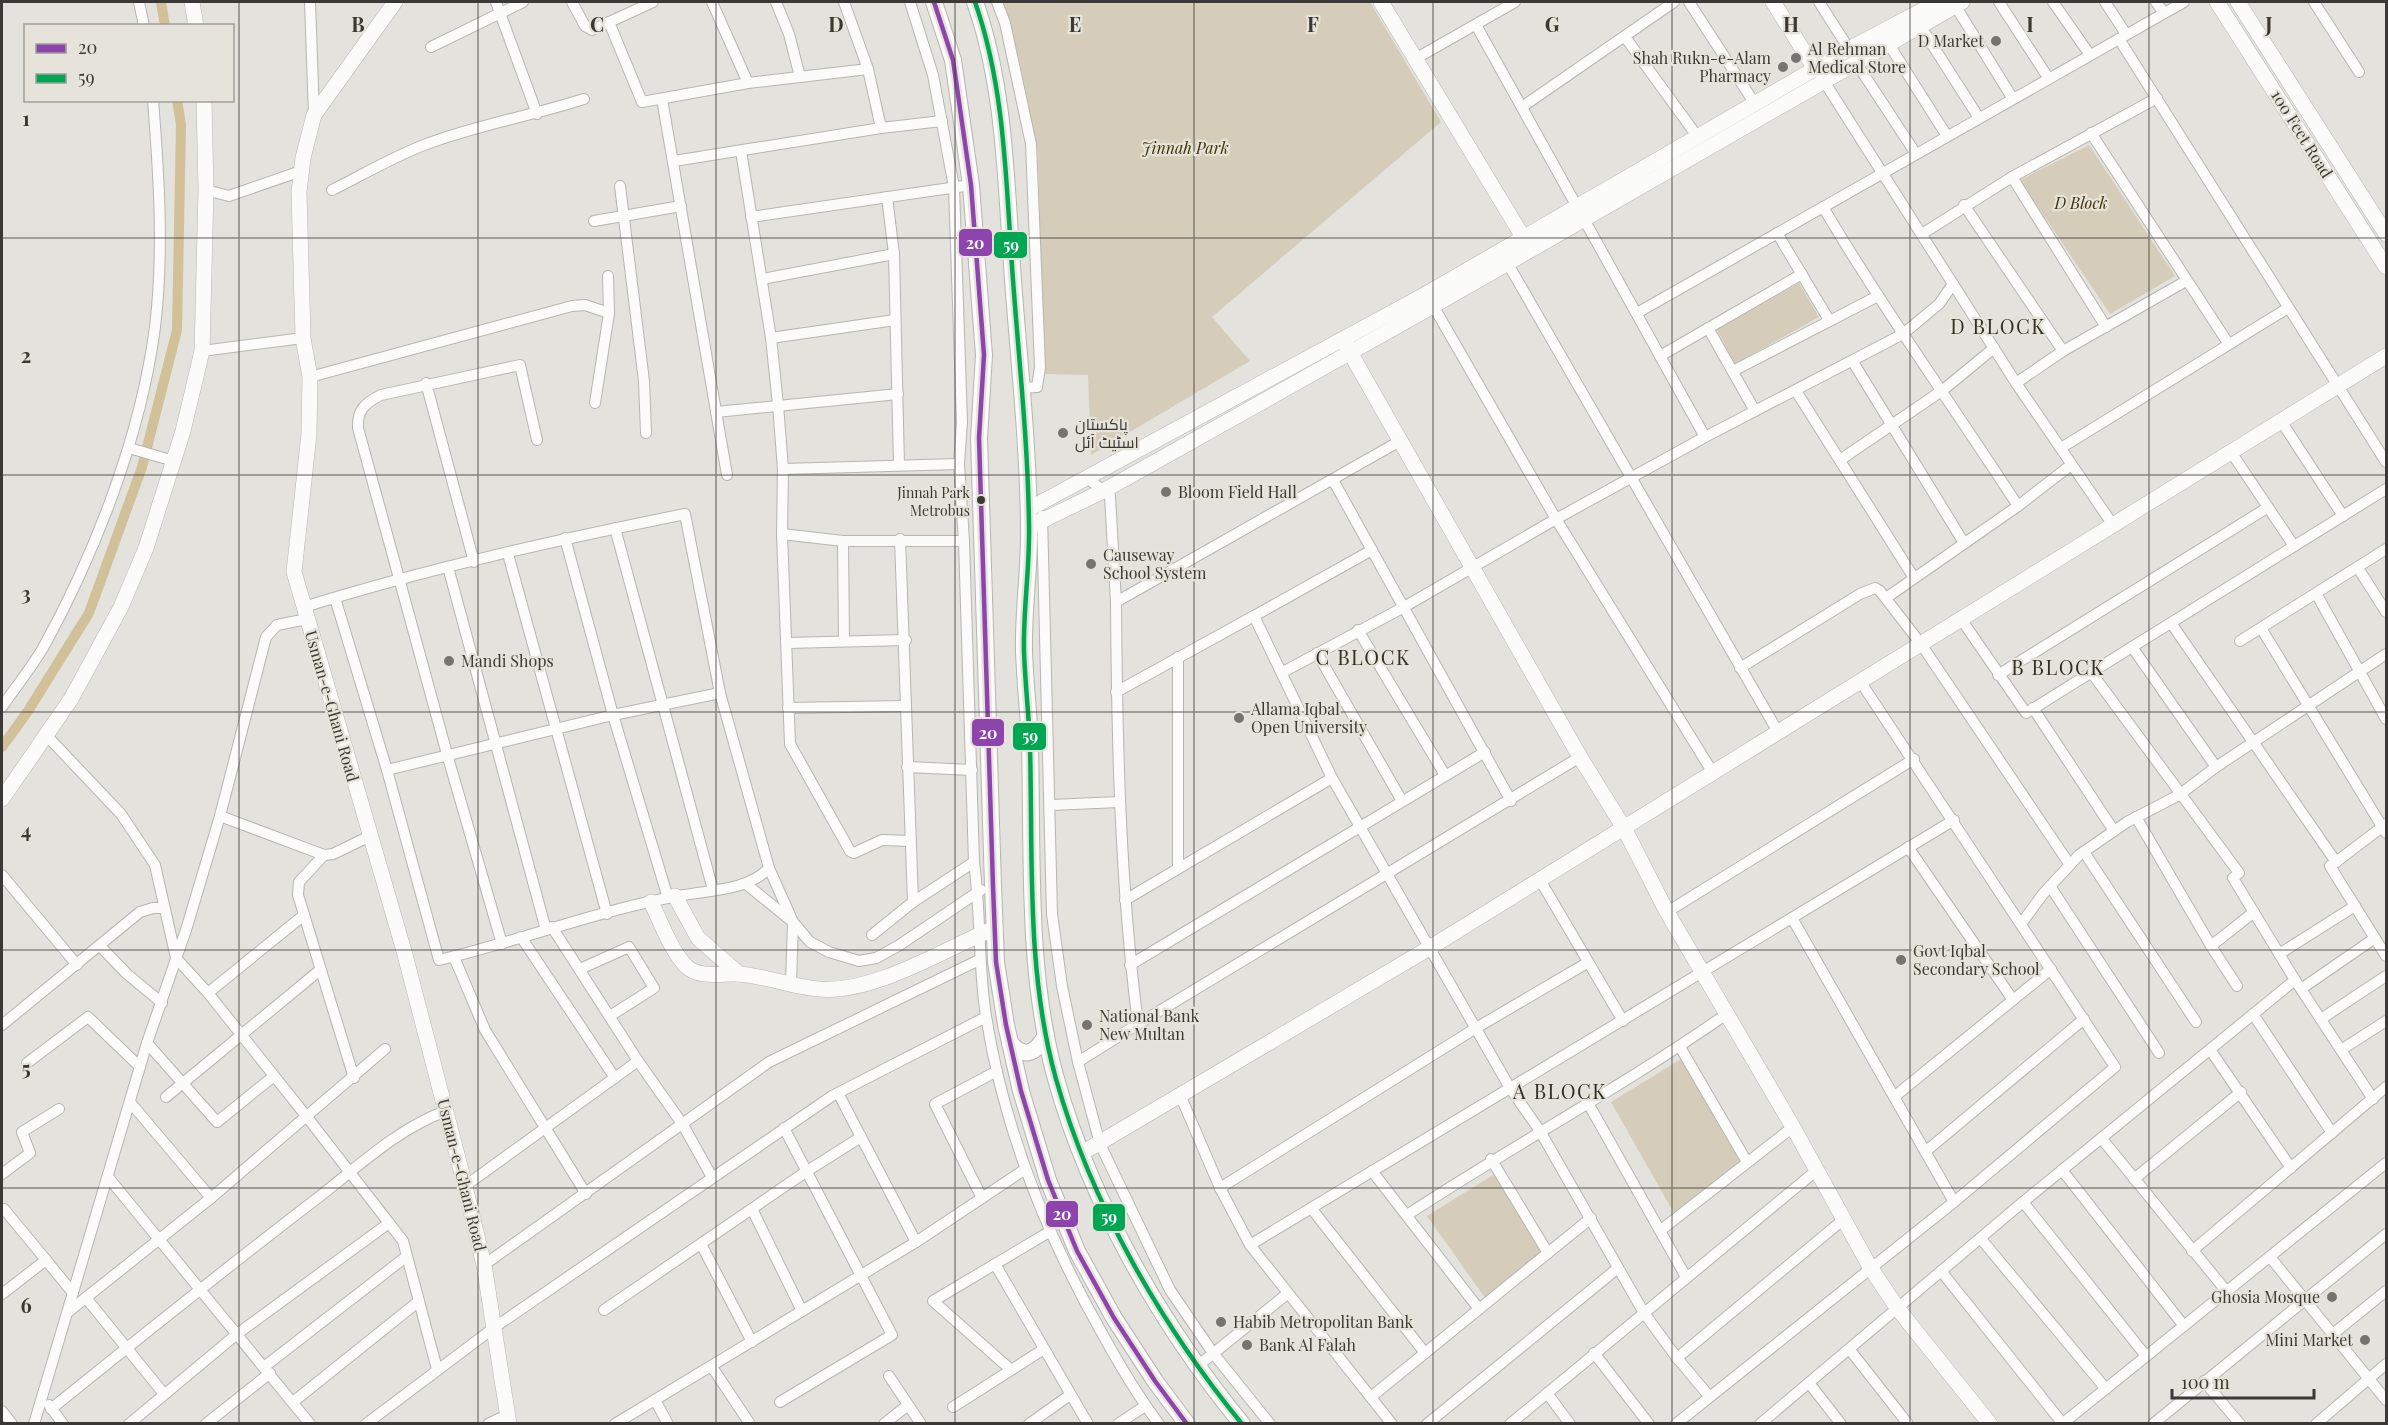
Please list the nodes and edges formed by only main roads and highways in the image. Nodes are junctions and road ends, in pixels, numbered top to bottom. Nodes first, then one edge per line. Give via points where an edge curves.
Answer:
1 (192, 2) edge
2 (395, 2) edge
3 (934, 2) edge
4 (975, 2) edge
5 (1383, 2) edge
6 (1773, 2) edge
7 (1938, 2) edge
8 (2217, 2) edge
9 (2238, 2) edge
10 (1956, 3) edge
11 (196, 24) edge
12 (1852, 55) junction
13 (1820, 74) junction
14 (204, 102) edge
15 (2386, 234) edge
16 (1523, 237) junction
17 (1505, 257) junction
18 (2386, 267) edge
19 (1347, 346) junction
20 (2386, 356) edge
21 (1035, 506) junction
22 (1036, 524) junction
23 (2, 799) edge
24 (1624, 828) junction
25 (672, 897) road end
26 (651, 902) road end
27 (995, 928) junction
28 (739, 974) junction
29 (1046, 1035) junction
30 (1010, 1043) junction
31 (1054, 1069) junction
32 (1018, 1076) junction
33 (1082, 1154) junction
34 (508, 1419) edge
35 (1187, 1424) edge
36 (1242, 1424) edge
37 (1990, 1424) edge

1 - 11 main road
2 - 34 main road, Usman-e-Ghani Road via 314,115 301,171 303,338 310,377 309,434 294,572 465,1186 484,1265
3 - 27 main road via 953,60 971,185 984,355 979,438 985,888
4 - 21 main road via 998,110 1008,189 1021,388
5 - 16 main road
6 - 13 main road
7 - 12 main road
8 - 18 main road, 100 Feet Road
9 - 15 main road, 100 Feet Road
10 - 12 main road via 1888,43
12 - 13 main road
13 - 16 main road via 1755,104
13 - 17 main road via 1586,220
14 - 23 main road via 202,351 167,459 146,548 121,607 77,690
16 - 17 main road
17 - 19 main road
19 - 21 main road
19 - 22 main road via 1106,490
19 - 24 main road
20 - 24 main road
21 - 22 main road
22 - 29 main road via 1024,648 1034,927
24 - 33 main road
24 - 37 main road via 1667,912 1870,1267
25 - 28 main road via 698,938
26 - 28 main road via 686,967 702,974
27 - 28 main road via 856,987 819,989
27 - 30 main road via 996,962
29 - 30 main road via 1029,1054
29 - 31 main road
30 - 32 main road
31 - 32 main road via 1031,1060 1023,1064
31 - 33 main road
32 - 35 main road via 1048,1180 1077,1251 1114,1318
33 - 36 main road via 1147,1292

